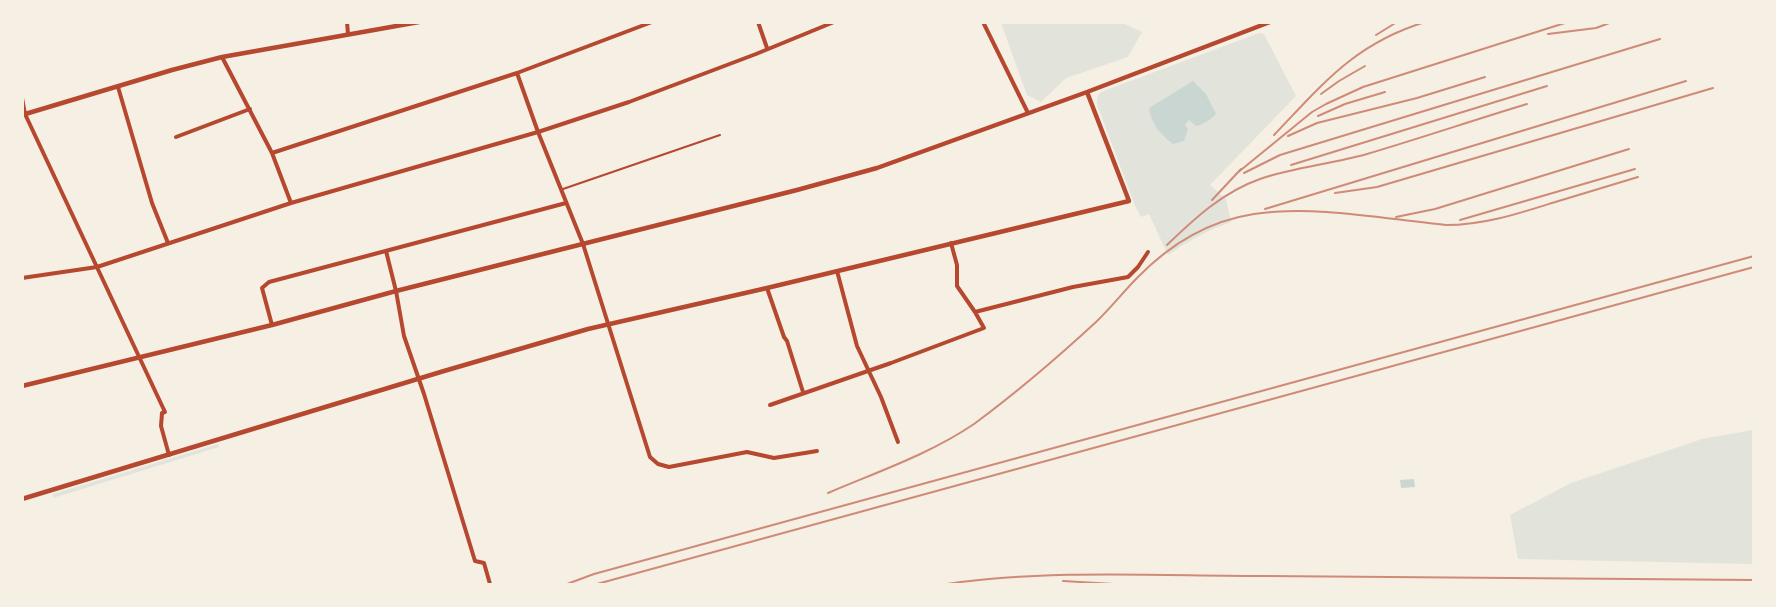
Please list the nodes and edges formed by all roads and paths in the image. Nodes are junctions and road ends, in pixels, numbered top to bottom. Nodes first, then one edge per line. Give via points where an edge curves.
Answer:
1 (347, 22) edge
2 (419, 22) edge
3 (652, 22) edge
4 (758, 22) edge
5 (834, 22) edge
6 (983, 22) edge
7 (1270, 22) edge
8 (348, 34) junction
9 (767, 48) junction
10 (222, 57) junction
11 (517, 73) junction
12 (118, 87) junction
13 (1087, 92) junction
14 (22, 98) edge
15 (250, 109) junction
16 (1028, 113) junction
17 (24, 114) edge
18 (538, 132) junction
19 (720, 135) dead end
20 (176, 137) dead end
21 (272, 153) junction
22 (560, 190) junction
23 (291, 203) junction
24 (566, 203) junction
25 (168, 243) junction
26 (951, 243) junction
27 (583, 244) junction
28 (386, 251) junction
29 (1148, 252) dead end
30 (97, 267) junction
31 (837, 271) junction
32 (22, 278) edge
33 (766, 288) junction
34 (396, 291) junction
35 (976, 312) junction
36 (609, 324) junction
37 (272, 325) junction
38 (139, 357) junction
39 (868, 370) junction
40 (418, 379) junction
41 (22, 386) edge
42 (803, 392) junction
43 (770, 405) dead end
44 (898, 442) dead end
45 (816, 451) dead end
46 (169, 455) junction
47 (22, 499) edge
48 (490, 584) edge

1 - 8 street
2 - 8 street
3 - 11 street
4 - 9 street
5 - 9 street
6 - 16 street
7 - 13 street
8 - 10 street
9 - 18 street via 628,102
10 - 12 street
10 - 15 street
11 - 18 street
11 - 21 street
12 - 17 street
12 - 25 street via 152,202
13 - 16 street
13 - 26 street via 1128,201
14 - 17 street
15 - 20 street
15 - 21 street
16 - 27 street via 877,168
17 - 30 street
18 - 22 street
18 - 23 street
19 - 22 lane
21 - 23 street
22 - 24 street
23 - 25 street
24 - 27 street
24 - 28 street
25 - 30 street
26 - 31 street
26 - 35 street via 957,286
27 - 34 street
27 - 36 street
28 - 34 street
28 - 37 street via 269,282 262,288
29 - 35 street via 1128,277 1073,286
30 - 32 street
30 - 38 street
31 - 33 street
31 - 39 street via 857,346
33 - 36 street
33 - 42 street
34 - 37 street
34 - 40 street via 404,336
35 - 39 street via 984,328
36 - 40 street
36 - 45 street via 650,457 658,464 669,467 747,452 774,458
37 - 38 street
38 - 41 street
38 - 46 street via 165,412 162,413 161,426
39 - 42 street
39 - 44 street
40 - 46 street
40 - 48 street via 475,562 484,563
42 - 43 street
46 - 47 street

